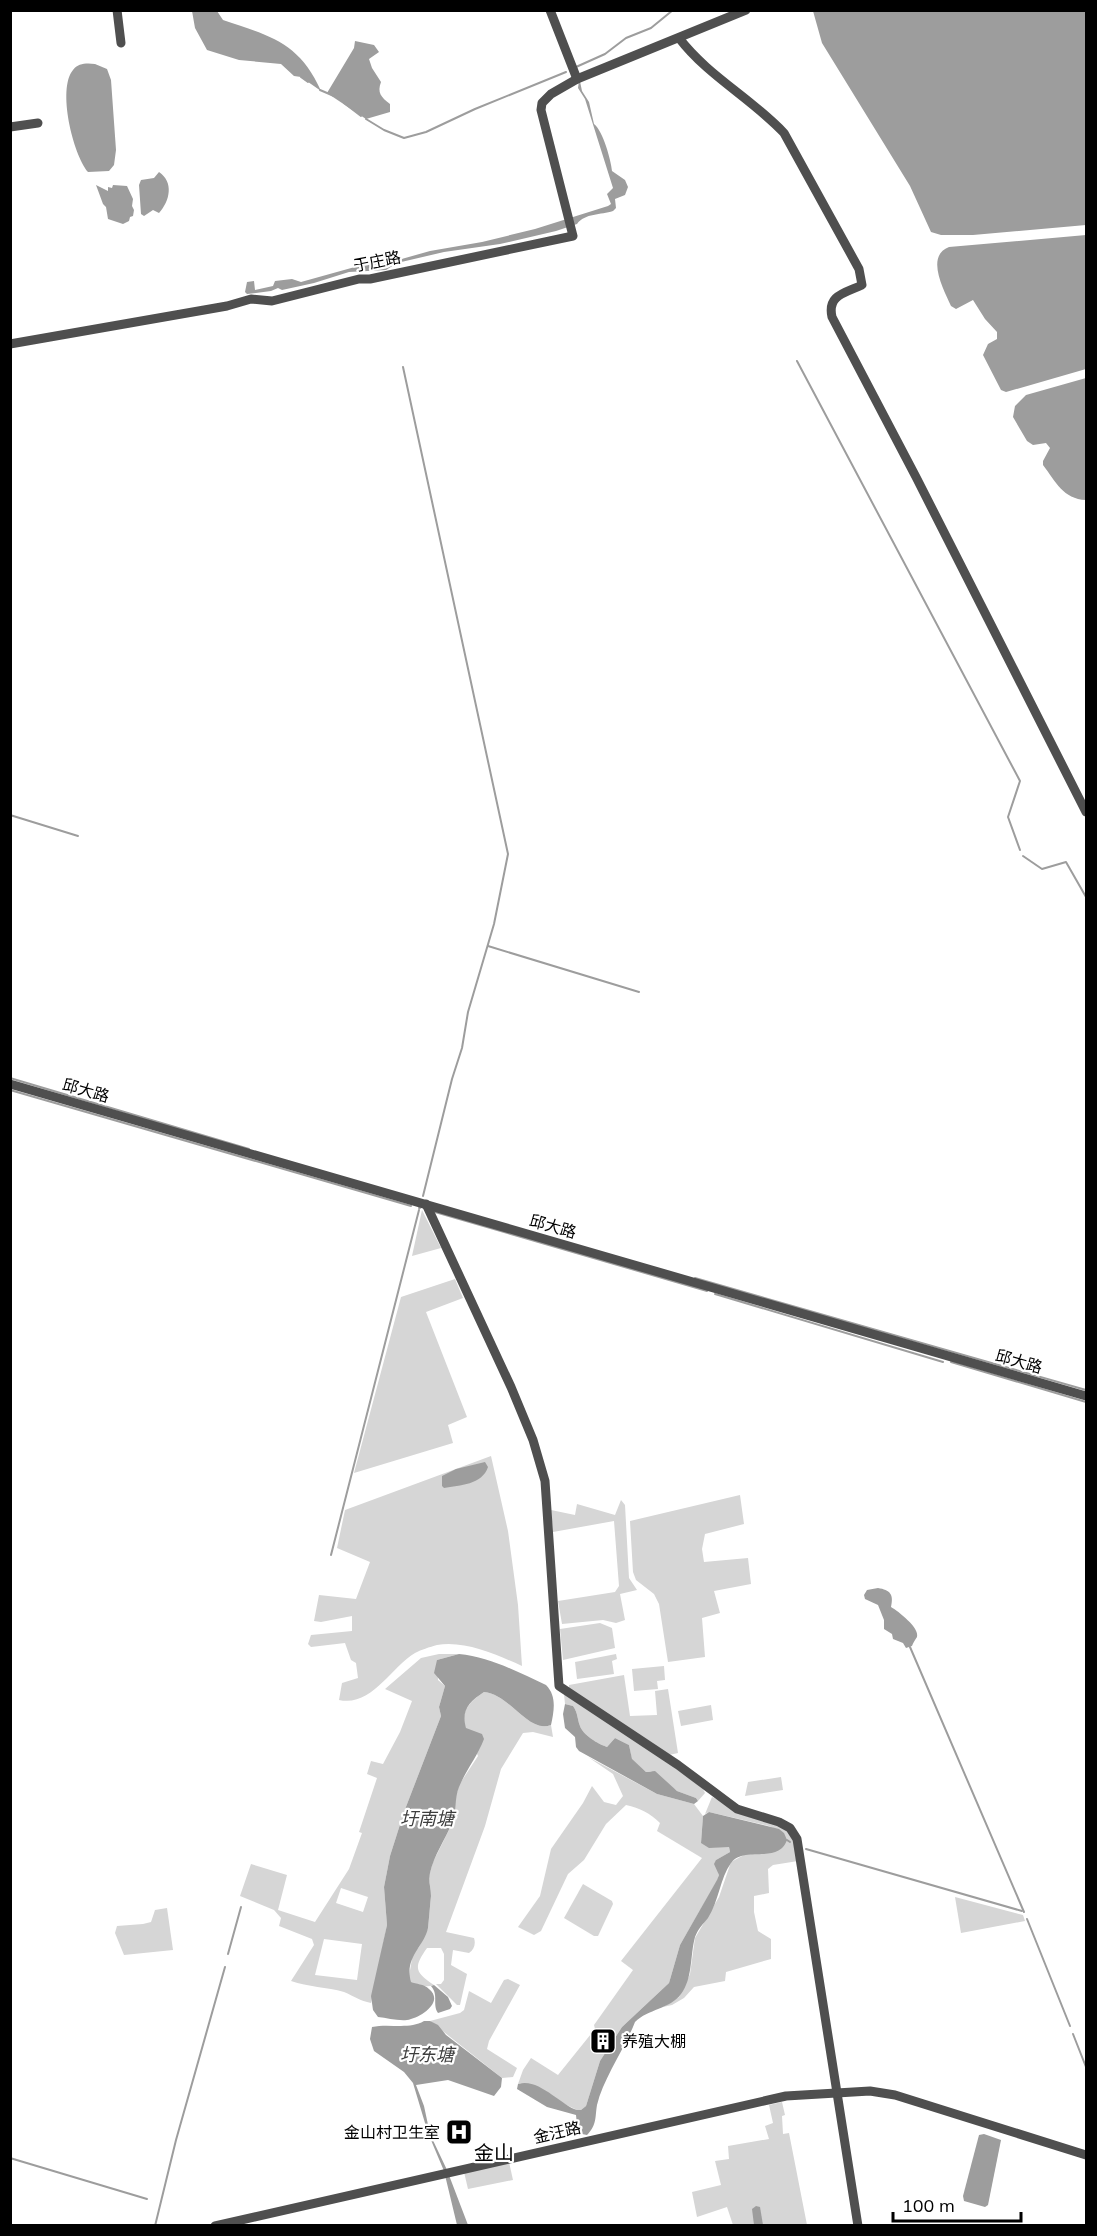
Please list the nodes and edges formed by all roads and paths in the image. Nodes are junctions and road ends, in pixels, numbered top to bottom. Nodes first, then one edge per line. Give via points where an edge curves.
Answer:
1 (117, 10) edge
2 (550, 10) edge
3 (746, 10) edge
4 (679, 38) junction
5 (121, 43) dead end
6 (577, 79) junction
7 (38, 123) dead end
8 (10, 127) edge
9 (10, 345) edge
10 (1086, 812) edge
11 (10, 1084) edge
12 (426, 1204) junction
13 (1086, 1396) edge
14 (838, 2093) junction
15 (1086, 2155) edge
16 (215, 2226) edge
17 (858, 2226) edge

1 - 5 street
2 - 6 street
3 - 4 street
4 - 6 street
4 - 10 street via 702,65 767,115 784,133 859,269 862,285 834,298 832,317
6 - 9 street, 于庄路 via 550,94 541,110 573,236 359,279 272,301 251,299
7 - 8 street
11 - 12 street, 邱大路
12 - 13 street, 邱大路
12 - 14 street via 511,1387 545,1481 559,1686 670,1759 737,1809 779,1822 794,1832
14 - 15 street, 金汪路 via 870,2091 895,2095
14 - 16 street, 金汪路 via 786,2096
14 - 17 street

